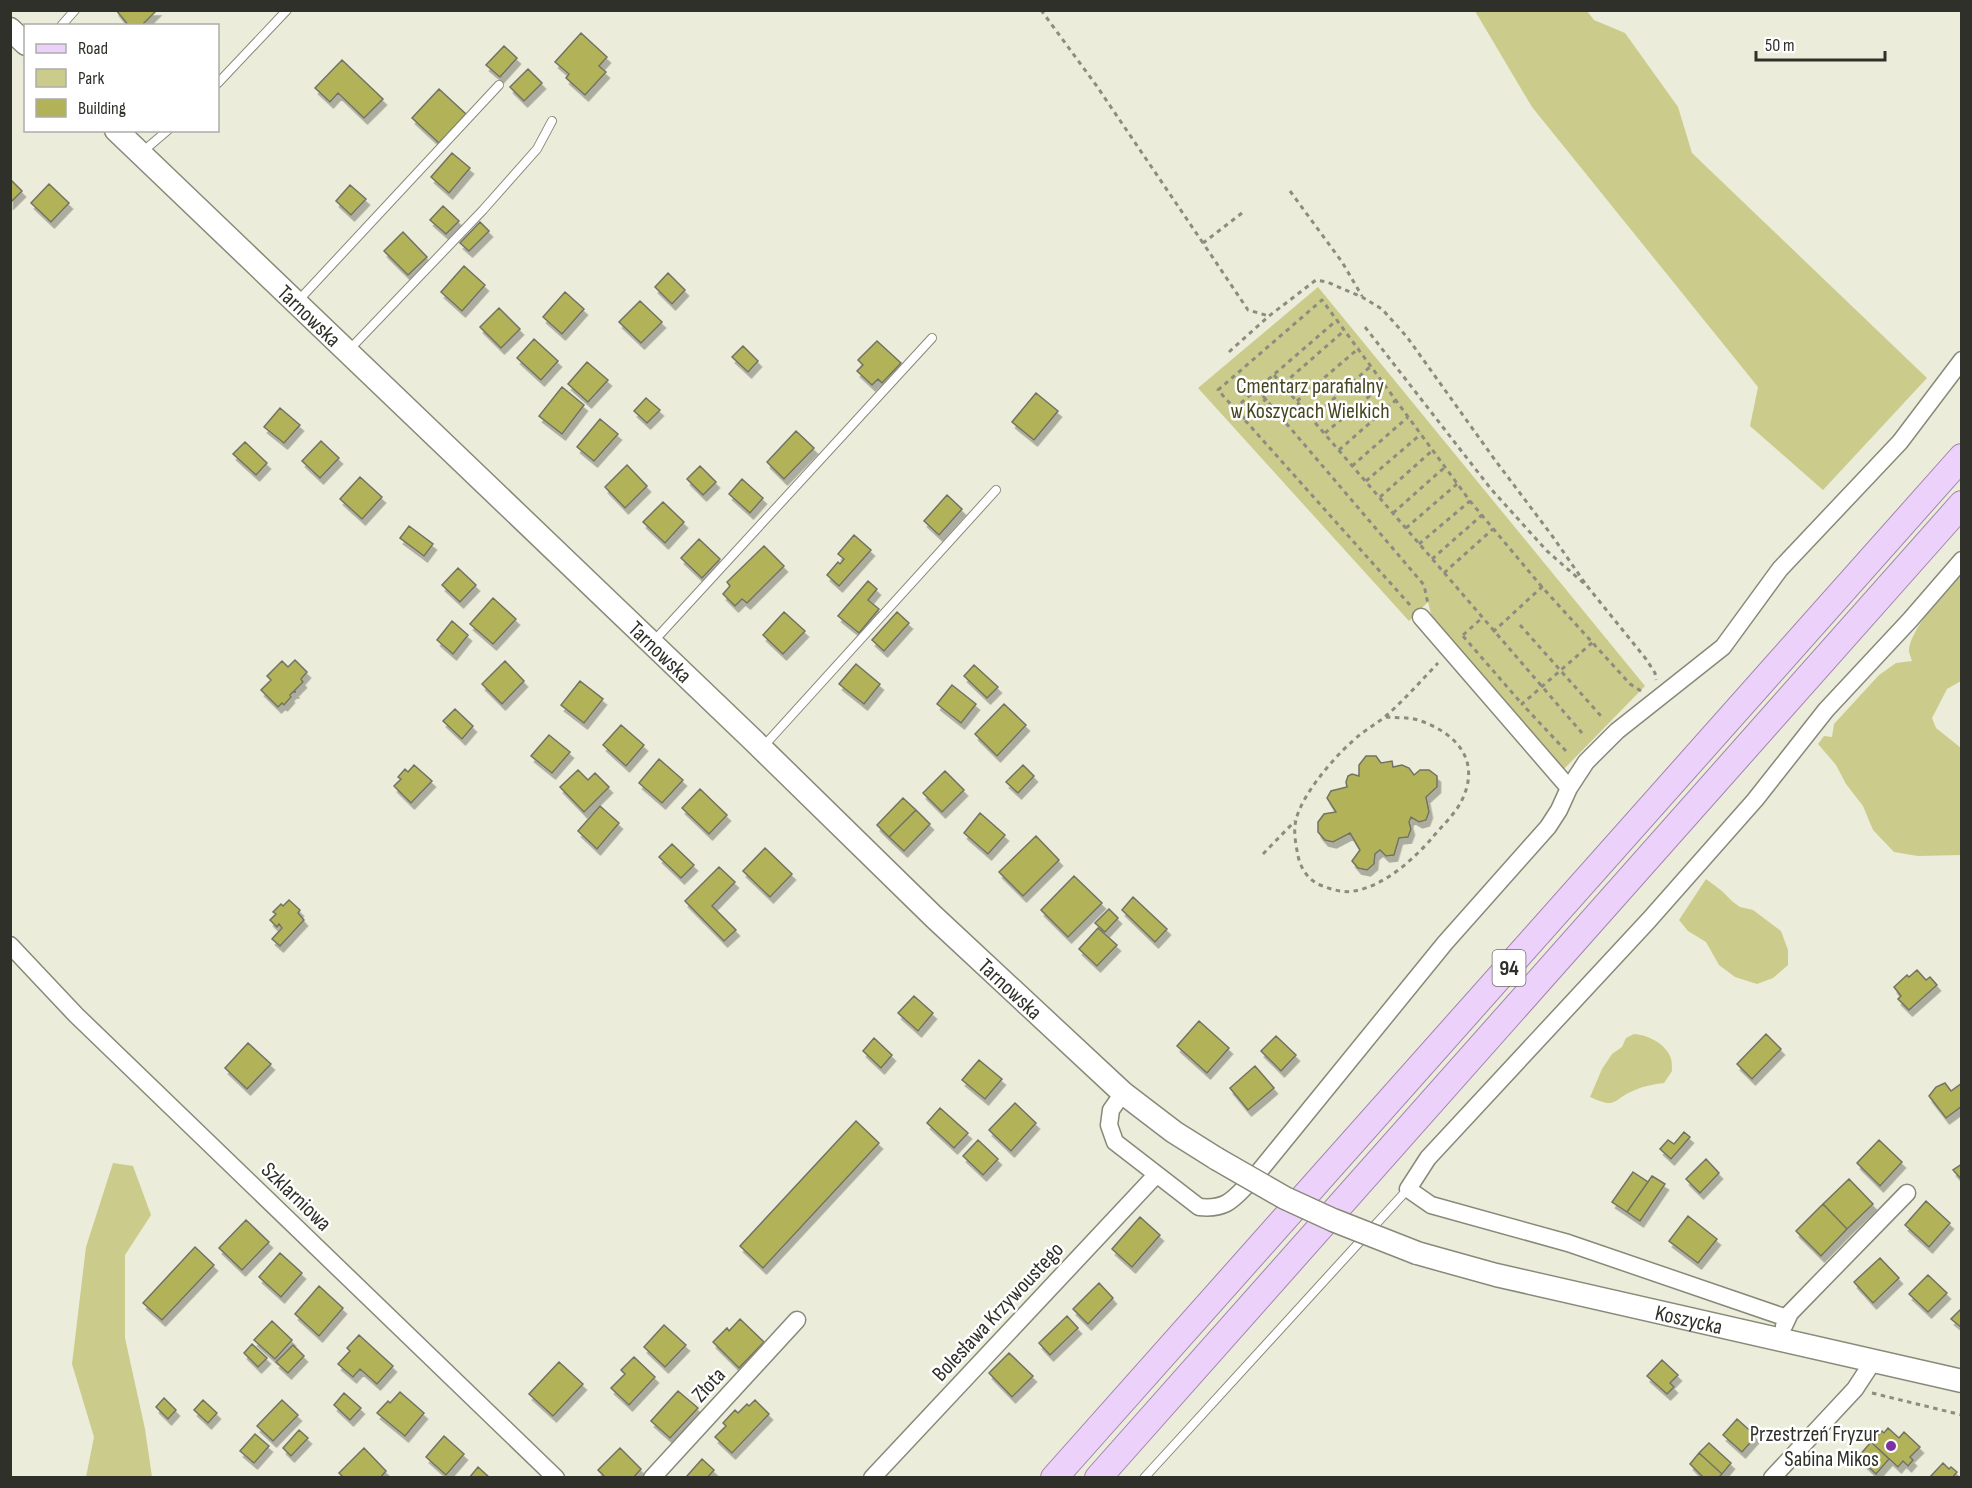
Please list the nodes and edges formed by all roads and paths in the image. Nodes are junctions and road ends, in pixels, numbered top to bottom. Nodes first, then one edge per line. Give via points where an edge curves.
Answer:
1 (75, 10) edge
2 (287, 10) edge
3 (1041, 10) edge
4 (63, 24) edge
5 (10, 29) edge
6 (24, 42) edge
7 (219, 82) edge
8 (499, 85) dead end
9 (552, 121) dead end
10 (118, 132) edge
11 (166, 132) edge
12 (140, 153) junction
13 (1290, 191) dead end
14 (1242, 213) dead end
15 (1203, 243) junction
16 (1362, 297) junction
17 (296, 302) junction
18 (1269, 316) junction
19 (1337, 320) junction
20 (1365, 327) dead end
21 (1345, 330) junction
22 (932, 338) dead end
23 (1359, 348) junction
24 (348, 352) junction
25 (1228, 352) dead end
26 (1962, 360) edge
27 (1371, 366) junction
28 (1274, 375) junction
29 (1282, 384) junction
30 (1384, 384) junction
31 (1257, 389) junction
32 (1265, 399) junction
33 (1396, 400) junction
34 (1297, 401) junction
35 (1234, 408) junction
36 (1408, 417) junction
37 (1312, 418) junction
38 (1243, 419) junction
39 (1325, 433) junction
40 (1420, 434) junction
41 (1339, 450) junction
42 (1433, 450) junction
43 (1962, 457) edge
44 (1352, 466) junction
45 (1445, 467) junction
46 (1366, 481) junction
47 (1457, 483) junction
48 (996, 490) dead end
49 (1379, 497) junction
50 (1470, 501) junction
51 (1962, 504) edge
52 (1393, 513) junction
53 (1482, 515) junction
54 (1406, 528) junction
55 (1493, 529) junction
56 (1419, 544) junction
57 (1432, 559) junction
58 (1962, 560) edge
59 (1444, 573) junction
60 (1543, 586) junction
61 (1587, 586) junction
62 (1419, 615) joint
63 (1482, 618) junction
64 (1520, 625) dead end
65 (1434, 632) junction
66 (1493, 632) junction
67 (1593, 642) junction
68 (652, 643) junction
69 (1450, 651) junction
70 (1560, 671) junction
71 (1541, 687) junction
72 (1641, 690) dead end
73 (1655, 700) junction
74 (1522, 704) junction
75 (1600, 716) dead end
76 (1386, 717) junction
77 (1582, 733) dead end
78 (762, 748) junction
79 (1566, 751) dead end
80 (1569, 788) junction
81 (1296, 820) junction
82 (1263, 854) dead end
83 (10, 945) edge
84 (1123, 1093) junction
85 (1216, 1159) joint
86 (1156, 1175) junction
87 (1408, 1189) junction
88 (1907, 1194) dead end
89 (797, 1320) dead end
90 (1784, 1329) junction
91 (1874, 1360) junction
92 (1962, 1381) edge
93 (1855, 1389) junction
94 (1962, 1415) edge
95 (556, 1478) edge
96 (652, 1478) edge
97 (872, 1478) edge
98 (1054, 1478) edge
99 (1098, 1478) edge
100 (1144, 1478) edge
101 (1772, 1478) edge

1 - 4 lane
2 - 7 lane
3 - 15 path
5 - 6 street
8 - 17 lane
9 - 24 lane via 530,158
10 - 12 street, Tarnowska
11 - 12 lane
12 - 17 street, Tarnowska
13 - 16 path via 1342,262
14 - 15 path
15 - 18 path via 1248,310
16 - 18 path via 1316,280
16 - 61 path via 1382,309 1407,337
17 - 24 street, Tarnowska
18 - 25 path
19 - 21 path
19 - 28 path
19 - 35 path via 1322,300 1218,390
20 - 61 path via 1491,489 1547,551
21 - 23 path
21 - 29 path
22 - 68 lane
23 - 27 path
23 - 34 path
24 - 68 street, Tarnowska
26 - 73 street via 1900,442 1780,569 1723,647
27 - 30 path
27 - 37 path
28 - 29 path
28 - 31 path
29 - 32 path
29 - 34 path
30 - 33 path
30 - 39 path
31 - 32 path
31 - 35 path
32 - 38 path
32 - 65 path via 1424,585
33 - 36 path
33 - 41 path
34 - 37 path
35 - 38 path
36 - 40 path
36 - 44 path
37 - 39 path
38 - 62 path
39 - 41 path
40 - 42 path
40 - 46 path
41 - 44 path
42 - 45 path
42 - 49 path
43 - 98 main road, 94
44 - 46 path
45 - 47 path
45 - 52 path
46 - 49 path
47 - 50 path
47 - 54 path
48 - 78 lane
49 - 52 path
50 - 53 path
50 - 56 path
51 - 99 main road, 94
52 - 54 path
53 - 55 path
53 - 57 path
54 - 56 path
55 - 59 path
55 - 60 path
56 - 57 path
57 - 59 path
58 - 87 street via 1826,710 1755,800 1649,920 1428,1158
59 - 63 path
60 - 66 path
60 - 67 path
61 - 73 path via 1650,666 1658,688
62 - 65 street
63 - 66 path
63 - 74 path via 1463,636
64 - 70 path
65 - 69 street
66 - 71 path
67 - 70 path
67 - 72 path via 1630,684
68 - 78 street, Tarnowska
69 - 76 path
69 - 80 street
70 - 71 path
70 - 75 path
71 - 74 path
71 - 77 path
73 - 80 street via 1586,762
74 - 79 path
76 - 81 path via 1329,764 1310,790
76 - 81 path via 1417,720 1440,731 1465,752 1470,767 1461,802 1422,849 1371,887 1352,892 1333,890 1316,884 1300,862 1295,844
78 - 84 street, Tarnowska via 934,918
80 - 86 street via 1548,827 1445,943 1253,1179 1229,1203 1213,1209 1199,1207
81 - 82 path
83 - 95 street, Szklarniowa via 76,1015
84 - 85 street, Tarnowska
84 - 86 street via 1111,1110 1108,1125 1115,1142
85 - 90 street, Koszycka, bridge via 1294,1203 1418,1253 1496,1275
86 - 97 street, Bolesława Krzywoustego
87 - 90 street via 1431,1205 1568,1244
87 - 100 lane
88 - 90 street
89 - 96 street, Złota
90 - 91 street, Koszycka
91 - 92 street, Koszycka
91 - 93 street
93 - 94 path
93 - 101 street

